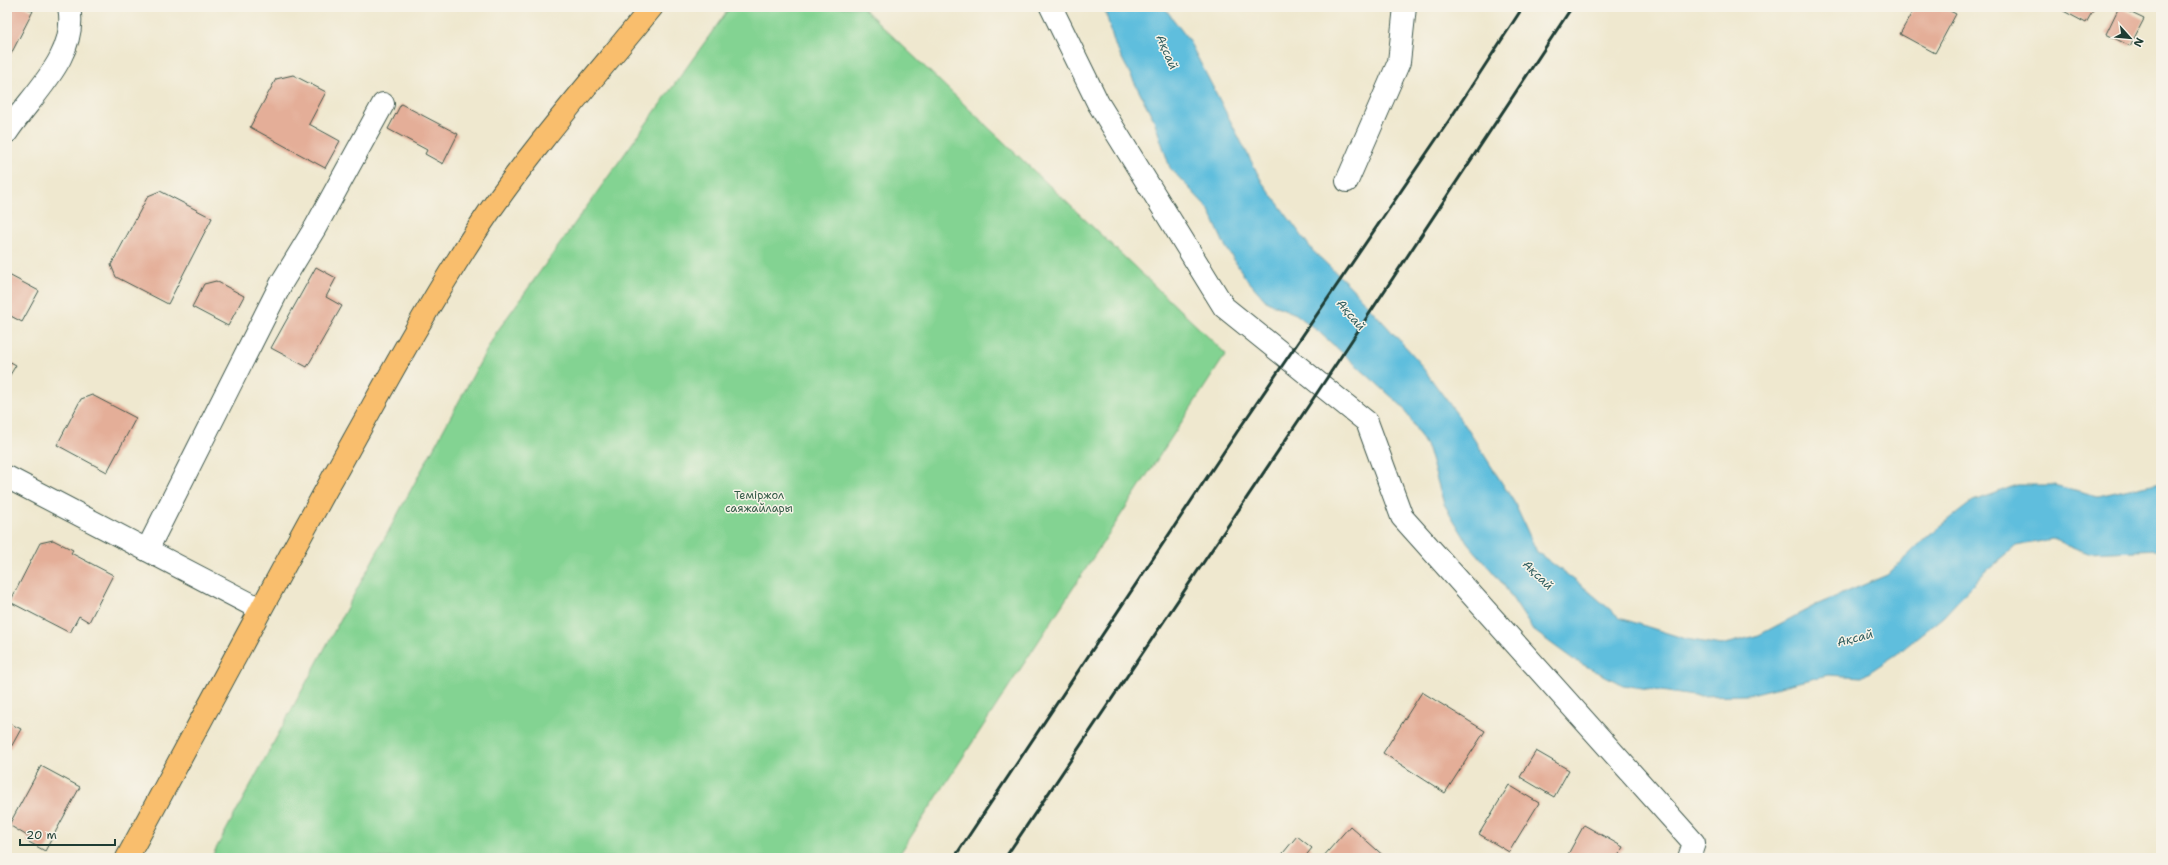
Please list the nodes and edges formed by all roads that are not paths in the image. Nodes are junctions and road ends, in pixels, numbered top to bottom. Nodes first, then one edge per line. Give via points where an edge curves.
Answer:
1 (69, 7) edge
2 (652, 7) edge
3 (1051, 7) edge
4 (1405, 7) edge
5 (383, 104) dead end
6 (7, 132) edge
7 (1348, 181) dead end
8 (7, 477) edge
9 (147, 550) junction
10 (260, 609) junction
11 (127, 858) edge
12 (1689, 858) edge

1 - 6 street via 71,17 64,50 40,91 17,116
2 - 10 main road via 521,168 481,223 374,404
3 - 12 street via 1098,102 1224,307 1367,422 1402,517 1694,844
4 - 7 street via 1399,62
5 - 9 street via 315,228 282,282
8 - 9 street
9 - 10 street
10 - 11 main road

